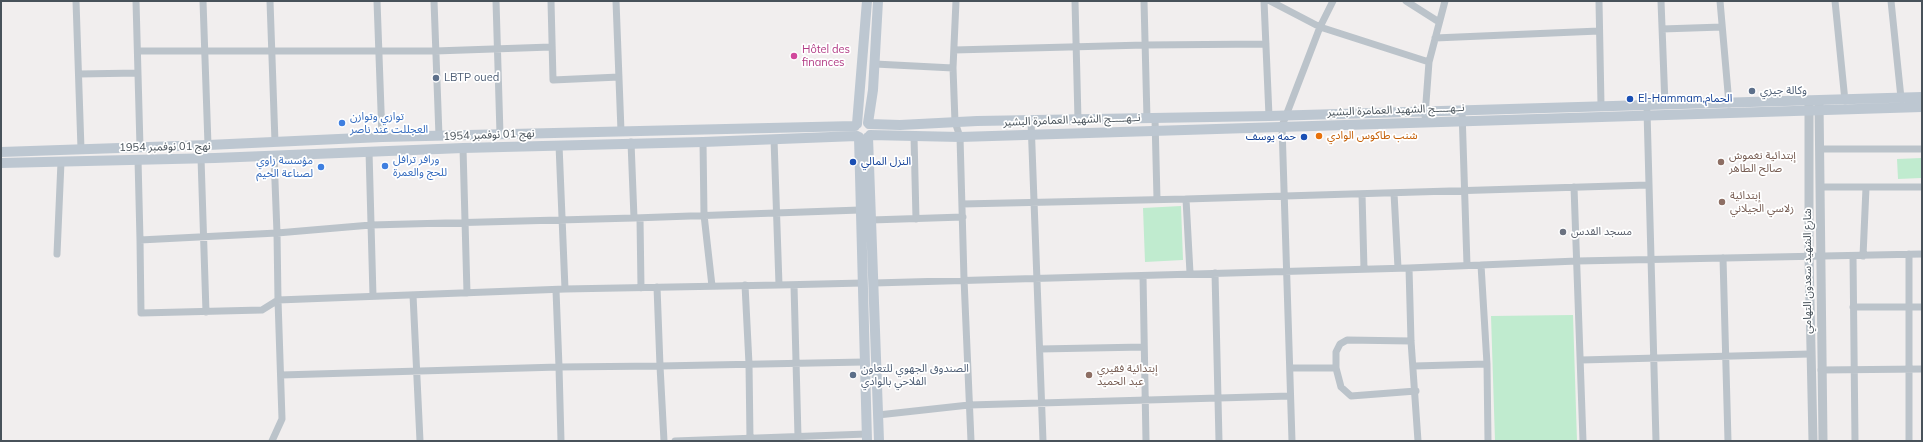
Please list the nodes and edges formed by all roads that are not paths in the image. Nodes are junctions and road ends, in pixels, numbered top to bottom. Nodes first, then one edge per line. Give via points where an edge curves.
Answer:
1 (76, 1) edge
2 (136, 1) edge
3 (203, 1) edge
4 (270, 1) edge
5 (377, 1) edge
6 (434, 1) edge
7 (496, 1) edge
8 (551, 1) edge
9 (616, 1) edge
10 (867, 1) edge
11 (878, 1) edge
12 (956, 1) edge
13 (1075, 1) edge
14 (1144, 1) edge
15 (1264, 1) edge
16 (1270, 1) edge
17 (1333, 1) edge
18 (1406, 1) edge
19 (1445, 1) edge
20 (1599, 1) edge
21 (1661, 1) edge
22 (1720, 1) edge
23 (1835, 1) edge
24 (1891, 1) edge
25 (1439, 22) junction
26 (1320, 27) junction
27 (1722, 27) junction
28 (1662, 29) junction
29 (1599, 31) junction
30 (1435, 38) junction
31 (1266, 44) junction
32 (1145, 45) junction
33 (1076, 46) junction
34 (551, 47) junction
35 (272, 50) junction
36 (497, 50) junction
37 (954, 50) junction
38 (138, 51) junction
39 (378, 51) junction
40 (435, 51) junction
41 (205, 52) junction
42 (1429, 62) junction
43 (875, 64) junction
44 (952, 68) junction
45 (138, 73) junction
46 (79, 74) junction
47 (619, 77) junction
48 (1901, 98) junction
49 (1922, 98) edge
50 (1845, 101) junction
51 (1729, 104) junction
52 (1601, 105) junction
53 (1647, 105) junction
54 (1665, 105) junction
55 (1814, 106) junction
56 (1922, 107) edge
57 (1425, 112) junction
58 (1286, 115) junction
59 (1462, 115) junction
60 (1269, 116) junction
61 (1647, 116) junction
62 (1151, 119) junction
63 (1078, 120) junction
64 (1032, 121) junction
65 (955, 122) junction
66 (1426, 122) junction
67 (869, 124) junction
68 (1282, 126) junction
69 (1156, 130) junction
70 (621, 131) junction
71 (656, 131) junction
72 (861, 132) junction
73 (1032, 133) junction
74 (500, 134) junction
75 (439, 136) junction
76 (914, 136) junction
77 (960, 136) junction
78 (382, 137) junction
79 (774, 139) junction
80 (275, 142) junction
81 (631, 142) junction
82 (657, 142) junction
83 (703, 142) junction
84 (208, 145) junction
85 (559, 145) junction
86 (140, 147) junction
87 (463, 148) junction
88 (81, 149) junction
89 (1820, 149) junction
90 (1922, 149) edge
91 (369, 151) junction
92 (1, 152) edge
93 (274, 156) junction
94 (201, 158) junction
95 (138, 159) junction
96 (61, 162) junction
97 (1, 163) edge
98 (1648, 185) junction
99 (1574, 187) junction
100 (1820, 187) junction
101 (1922, 187) edge
102 (1866, 188) junction
103 (1466, 191) junction
104 (1394, 193) junction
105 (1362, 194) junction
106 (1283, 196) junction
107 (1157, 199) junction
108 (1186, 199) junction
109 (1034, 202) junction
110 (962, 204) junction
111 (860, 210) junction
112 (776, 212) junction
113 (704, 215) junction
114 (962, 217) junction
115 (637, 218) junction
116 (916, 219) junction
117 (561, 220) junction
118 (871, 220) junction
119 (467, 223) junction
120 (371, 225) junction
121 (277, 233) junction
122 (203, 237) junction
123 (140, 240) junction
124 (57, 254) dead end
125 (1909, 254) junction
126 (1922, 254) edge
127 (1809, 256) junction
128 (1820, 256) junction
129 (1853, 256) junction
130 (1863, 256) junction
131 (1723, 258) junction
132 (1651, 260) junction
133 (1577, 261) junction
134 (1467, 265) junction
135 (1481, 265) junction
136 (1398, 268) junction
137 (1409, 268) junction
138 (1364, 269) junction
139 (1287, 270) junction
140 (1214, 273) junction
141 (1190, 274) junction
142 (1143, 276) junction
143 (1037, 278) junction
144 (964, 279) junction
145 (863, 283) junction
146 (874, 283) junction
147 (745, 285) junction
148 (779, 285) junction
149 (794, 285) junction
150 (712, 286) junction
151 (657, 287) junction
152 (641, 288) junction
153 (565, 289) junction
154 (556, 290) junction
155 (468, 293) junction
156 (413, 295) junction
157 (373, 296) junction
158 (278, 300) junction
159 (1922, 306) edge
160 (1853, 307) junction
161 (1910, 307) junction
162 (206, 312) junction
163 (1411, 340) junction
164 (1144, 347) junction
165 (1040, 349) junction
166 (1810, 354) junction
167 (1725, 357) junction
168 (1652, 358) junction
169 (1581, 360) junction
170 (864, 362) junction
171 (796, 363) junction
172 (749, 364) junction
173 (1487, 364) junction
174 (660, 366) junction
175 (1414, 366) junction
176 (559, 367) junction
177 (1290, 368) junction
178 (1336, 368) junction
179 (1910, 369) junction
180 (416, 370) junction
181 (1821, 370) junction
182 (1854, 370) junction
183 (1922, 370) edge
184 (281, 375) junction
185 (1416, 390) junction
186 (1290, 396) junction
187 (1218, 398) junction
188 (1144, 400) junction
189 (1042, 404) junction
190 (969, 406) junction
191 (878, 415) junction
192 (798, 437) junction
193 (867, 438) edge
194 (750, 439) junction
195 (761, 440) edge
196 (272, 441) edge
197 (420, 441) edge
198 (561, 441) edge
199 (664, 441) edge
200 (675, 441) edge
201 (879, 441) edge
202 (971, 441) edge
203 (1043, 441) edge
204 (1146, 441) edge
205 (1219, 441) edge
206 (1292, 441) edge
207 (1418, 441) edge
208 (1488, 441) edge
209 (1583, 441) edge
210 (1656, 441) edge
211 (1728, 441) edge
212 (1813, 441) edge
213 (1823, 441) edge
214 (1855, 441) edge
215 (1909, 441) edge

1 - 46 street
2 - 38 street
3 - 41 street
4 - 35 street
5 - 39 street
6 - 40 street
7 - 36 street
8 - 34 street
9 - 47 street
10 - 72 main road
11 - 43 main road
12 - 37 street
13 - 33 street
14 - 32 street
15 - 31 street
16 - 26 street
17 - 26 street
18 - 25 street
19 - 25 street
20 - 29 street
21 - 28 street
22 - 27 street
23 - 50 street
24 - 48 street
25 - 30 street
26 - 42 street
26 - 58 street
27 - 28 street
27 - 51 street
28 - 54 street
29 - 30 street
29 - 52 street
30 - 42 street
31 - 32 street
31 - 60 street
32 - 33 street
32 - 62 street
33 - 37 street
33 - 63 street
34 - 36 street
34 - 47 street via 553,80
35 - 39 street
35 - 41 street
35 - 80 street
36 - 40 street
36 - 74 street
37 - 44 street
38 - 41 street
38 - 45 street
39 - 40 street
39 - 78 street
40 - 75 street
41 - 84 street
42 - 57 street
43 - 44 street
43 - 67 main road
44 - 65 street
45 - 46 street
45 - 86 street
46 - 88 street
47 - 70 street
48 - 49 main road, نــهـــــج الشهيد العمامرة البشير
48 - 50 main road, نــهـــــج الشهيد العمامرة البشير
50 - 55 main road, نــهـــــج الشهيد العمامرة البشير
51 - 54 main road, نــهـــــج الشهيد العمامرة البشير
51 - 55 main road, نــهـــــج الشهيد العمامرة البشير
52 - 53 main road, نــهـــــج الشهيد العمامرة البشير
52 - 59 main road, نــهـــــج الشهيد العمامرة البشير
53 - 54 main road, نــهـــــج الشهيد العمامرة البشير
53 - 61 street
55 - 56 main road, نــهـــــج الشهيد العمامرة البشير
55 - 61 main road, نــهـــــج الشهيد العمامرة البشير
55 - 89 street, شارع الشهيد سعدون التهامي
55 - 127 street, شارع الشهيد سعدون التهامي
57 - 58 main road, نــهـــــج الشهيد العمامرة البشير
57 - 59 main road, نــهـــــج الشهيد العمامرة البشير
57 - 66 street
58 - 60 main road, نــهـــــج الشهيد العمامرة البشير
58 - 68 street
59 - 61 main road, نــهـــــج الشهيد العمامرة البشير
59 - 66 main road, نــهـــــج الشهيد العمامرة البشير
59 - 103 street
60 - 62 main road, نــهـــــج الشهيد العمامرة البشير
61 - 98 street
62 - 63 main road, نــهـــــج الشهيد العمامرة البشير
62 - 69 street
63 - 64 main road, نــهـــــج الشهيد العمامرة البشير
64 - 65 main road, نــهـــــج الشهيد العمامرة البشير
64 - 73 street
65 - 67 main road, نــهـــــج الشهيد العمامرة البشير
65 - 77 street
66 - 68 main road, نــهـــــج الشهيد العمامرة البشير
67 - 72 main road via 872,128
68 - 69 main road, نــهـــــج الشهيد العمامرة البشير
68 - 106 street
69 - 73 main road, نــهـــــج الشهيد العمامرة البشير
69 - 107 street
70 - 71 main road, نهج 01 نوفمبر 1954
70 - 74 main road, نهج 01 نوفمبر 1954
71 - 72 main road, نهج 01 نوفمبر 1954
71 - 82 main road
72 - 76 main road, نــهـــــج الشهيد العمامرة البشير
72 - 79 main road, نهج 01 نوفمبر 1954
72 - 111 main road
72 - 118 main road
73 - 77 main road, نــهـــــج الشهيد العمامرة البشير
73 - 109 street
74 - 75 main road, نهج 01 نوفمبر 1954
75 - 78 main road, نهج 01 نوفمبر 1954
76 - 77 main road, نــهـــــج الشهيد العمامرة البشير
76 - 116 street
77 - 110 street
78 - 80 main road, نهج 01 نوفمبر 1954
79 - 83 main road, نهج 01 نوفمبر 1954
79 - 112 street
80 - 84 main road, نهج 01 نوفمبر 1954
81 - 82 main road, نهج 01 نوفمبر 1954
81 - 85 main road, نهج 01 نوفمبر 1954
81 - 115 street
82 - 83 main road, نهج 01 نوفمبر 1954
83 - 113 street
84 - 86 main road, نهج 01 نوفمبر 1954
85 - 87 main road, نهج 01 نوفمبر 1954
85 - 117 street
86 - 88 main road, نهج 01 نوفمبر 1954
87 - 91 main road, نهج 01 نوفمبر 1954
87 - 119 street
88 - 92 main road, نهج 01 نوفمبر 1954
89 - 90 street
89 - 100 street, شارع الشهيد سعدون التهامي
91 - 93 main road, نهج 01 نوفمبر 1954
91 - 120 street
93 - 94 main road, نهج 01 نوفمبر 1954
93 - 121 street
94 - 95 main road, نهج 01 نوفمبر 1954
94 - 122 street
95 - 96 main road, نهج 01 نوفمبر 1954
95 - 123 street
96 - 97 main road, نهج 01 نوفمبر 1954
96 - 124 street
98 - 99 street
98 - 132 street
99 - 103 street
99 - 133 street
100 - 102 street
100 - 128 street, شارع الشهيد سعدون التهامي
101 - 102 street
102 - 130 street
103 - 104 street
103 - 134 street
104 - 105 street
104 - 136 street
105 - 106 street
105 - 138 street
106 - 108 street
106 - 139 street
107 - 108 street
107 - 109 street
108 - 141 street
109 - 110 street
109 - 143 street
110 - 114 street
111 - 112 street
111 - 145 main road
112 - 113 street
112 - 148 street
113 - 115 street
113 - 150 street
114 - 116 street
114 - 144 street
115 - 117 street
115 - 152 street
116 - 118 street
117 - 119 street
117 - 153 street
118 - 146 main road
119 - 120 street
119 - 155 street
120 - 121 street
120 - 157 street
121 - 122 street
121 - 158 street
122 - 123 street
122 - 162 street
123 - 162 street via 142,313
125 - 126 street
125 - 130 street
125 - 161 street
127 - 128 street
127 - 131 street
127 - 166 street, شارع الشهيد سعدون التهامي
128 - 129 street
128 - 181 street, شارع الشهيد سعدون التهامي
129 - 130 street
129 - 160 street
131 - 132 street
131 - 167 street
132 - 133 street
132 - 168 street
133 - 135 street
133 - 169 street
134 - 135 street
134 - 137 street
135 - 173 street
136 - 137 street
136 - 138 street
137 - 163 street
138 - 139 street
139 - 140 street
139 - 177 street
140 - 141 street
140 - 187 street
141 - 142 street
142 - 143 street
142 - 164 street
143 - 144 street
143 - 165 street
144 - 146 street
144 - 190 street
145 - 149 street
145 - 170 main road
146 - 191 main road
147 - 148 street
147 - 150 street
147 - 172 street
148 - 149 street
149 - 171 street
150 - 151 street
151 - 152 street
151 - 174 street
152 - 153 street
153 - 154 street
154 - 155 street
154 - 176 street
155 - 156 street
156 - 157 street
156 - 180 street
157 - 158 street
158 - 162 street via 262,310
158 - 184 street
159 - 161 street
160 - 161 street
160 - 182 street
161 - 179 street
163 - 175 street
163 - 178 street via 1347,340 1340,344 1336,352
164 - 165 street
164 - 188 street
165 - 189 street
166 - 167 street
166 - 212 street, شارع الشهيد سعدون التهامي
167 - 168 street
167 - 211 street
168 - 169 street
168 - 210 street
169 - 209 street
170 - 171 street
170 - 193 main road
171 - 172 street
171 - 192 street
172 - 174 street
172 - 194 street
173 - 175 street
173 - 208 street
174 - 176 street
174 - 199 street
175 - 185 street
176 - 180 street
176 - 198 street
177 - 178 street
177 - 186 street
178 - 185 street via 1340,387 1351,396
179 - 182 street
179 - 183 street
179 - 215 street
180 - 184 street
180 - 197 street
181 - 182 street
181 - 213 street, شارع الشهيد سعدون التهامي
182 - 214 street
184 - 196 street via 282,419
185 - 207 street
186 - 187 street
186 - 206 street
187 - 188 street
187 - 205 street
188 - 189 street
188 - 204 street
189 - 190 street
189 - 203 street
190 - 191 street
190 - 202 street
191 - 201 main road
192 - 193 street
192 - 195 street
194 - 195 street
194 - 200 street

